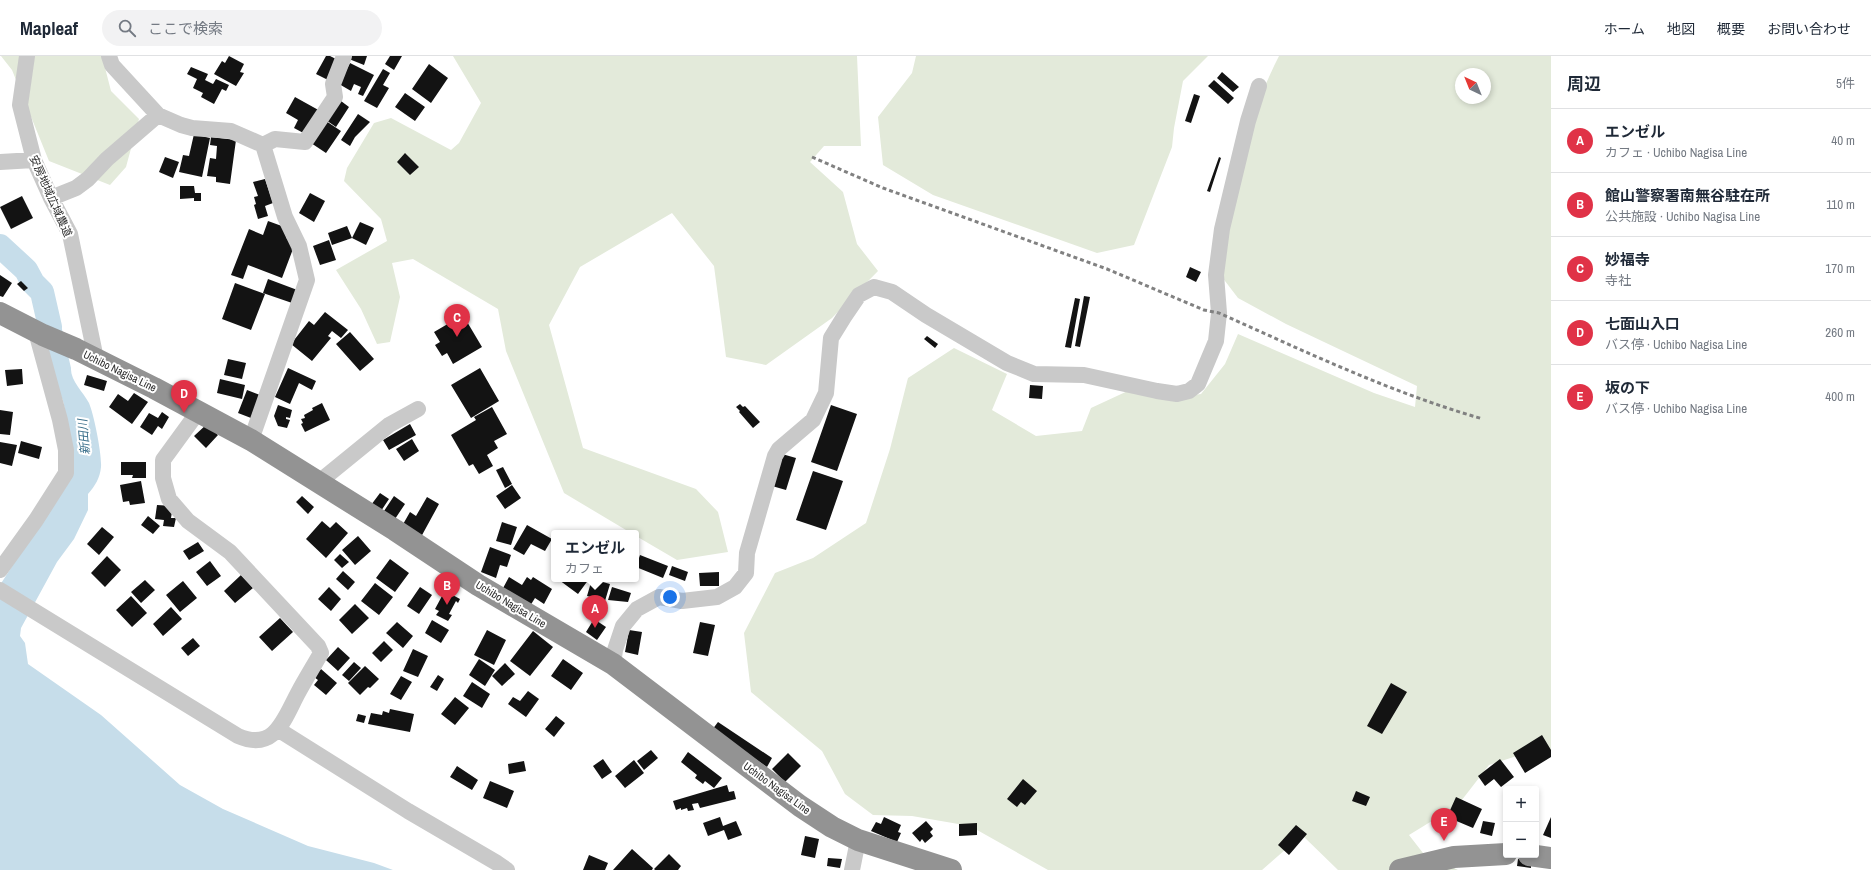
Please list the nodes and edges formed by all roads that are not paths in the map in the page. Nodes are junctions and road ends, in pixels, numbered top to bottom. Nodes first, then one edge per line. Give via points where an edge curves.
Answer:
1 (27, 56) edge
2 (109, 56) edge
3 (344, 56) edge
4 (1259, 86) dead end
5 (158, 115) junction
6 (263, 145) junction
7 (34, 160) junction
8 (0, 162) edge
9 (51, 198) junction
10 (0, 313) edge
11 (40, 334) junction
12 (96, 359) junction
13 (418, 409) dead end
14 (198, 412) junction
15 (250, 440) junction
16 (319, 482) junction
17 (0, 570) edge
18 (0, 590) edge
19 (613, 664) junction
20 (279, 730) junction
21 (858, 840) junction
22 (1503, 854) edge
23 (1539, 856) edge
24 (1551, 858) edge
25 (502, 866) edge
26 (852, 870) edge
27 (951, 870) edge
28 (1400, 870) edge

1 - 7 street, 安房地域広域農道 via 20,105
2 - 5 street via 112,65
3 - 6 street via 333,84 335,97 305,142 275,139
4 - 19 street via 1222,229 1216,275 1219,313 1216,341 1198,384 1177,394 1084,375 1034,374 1007,363 892,292 874,287 859,295 831,338 826,393 814,420 779,449 775,456 747,553 746,574 735,587 717,597 682,601 659,597 637,609 623,626
5 - 6 street via 192,128 231,131
5 - 9 street via 107,159 88,180
6 - 15 street via 285,217 299,246 308,280
7 - 8 street
7 - 9 street, 安房地域広域農道
9 - 12 street, 安房地域広域農道 via 70,234
10 - 11 highway, Uchibo Nagisa Line
11 - 12 highway, Uchibo Nagisa Line
11 - 17 street via 66,450 66,473
12 - 14 highway, Uchibo Nagisa Line
13 - 16 street via 389,425
14 - 15 highway, Uchibo Nagisa Line
14 - 20 street via 163,460 163,478 169,499 188,521 230,552 318,646 320,653
15 - 16 highway, Uchibo Nagisa Line
16 - 19 highway, Uchibo Nagisa Line via 478,585
18 - 20 street via 238,736 249,741 265,739
19 - 21 highway, Uchibo Nagisa Line via 800,806
20 - 25 street
21 - 26 street
21 - 27 highway, Uchibo Nagisa Line
22 - 28 highway via 1454,857
23 - 24 highway

